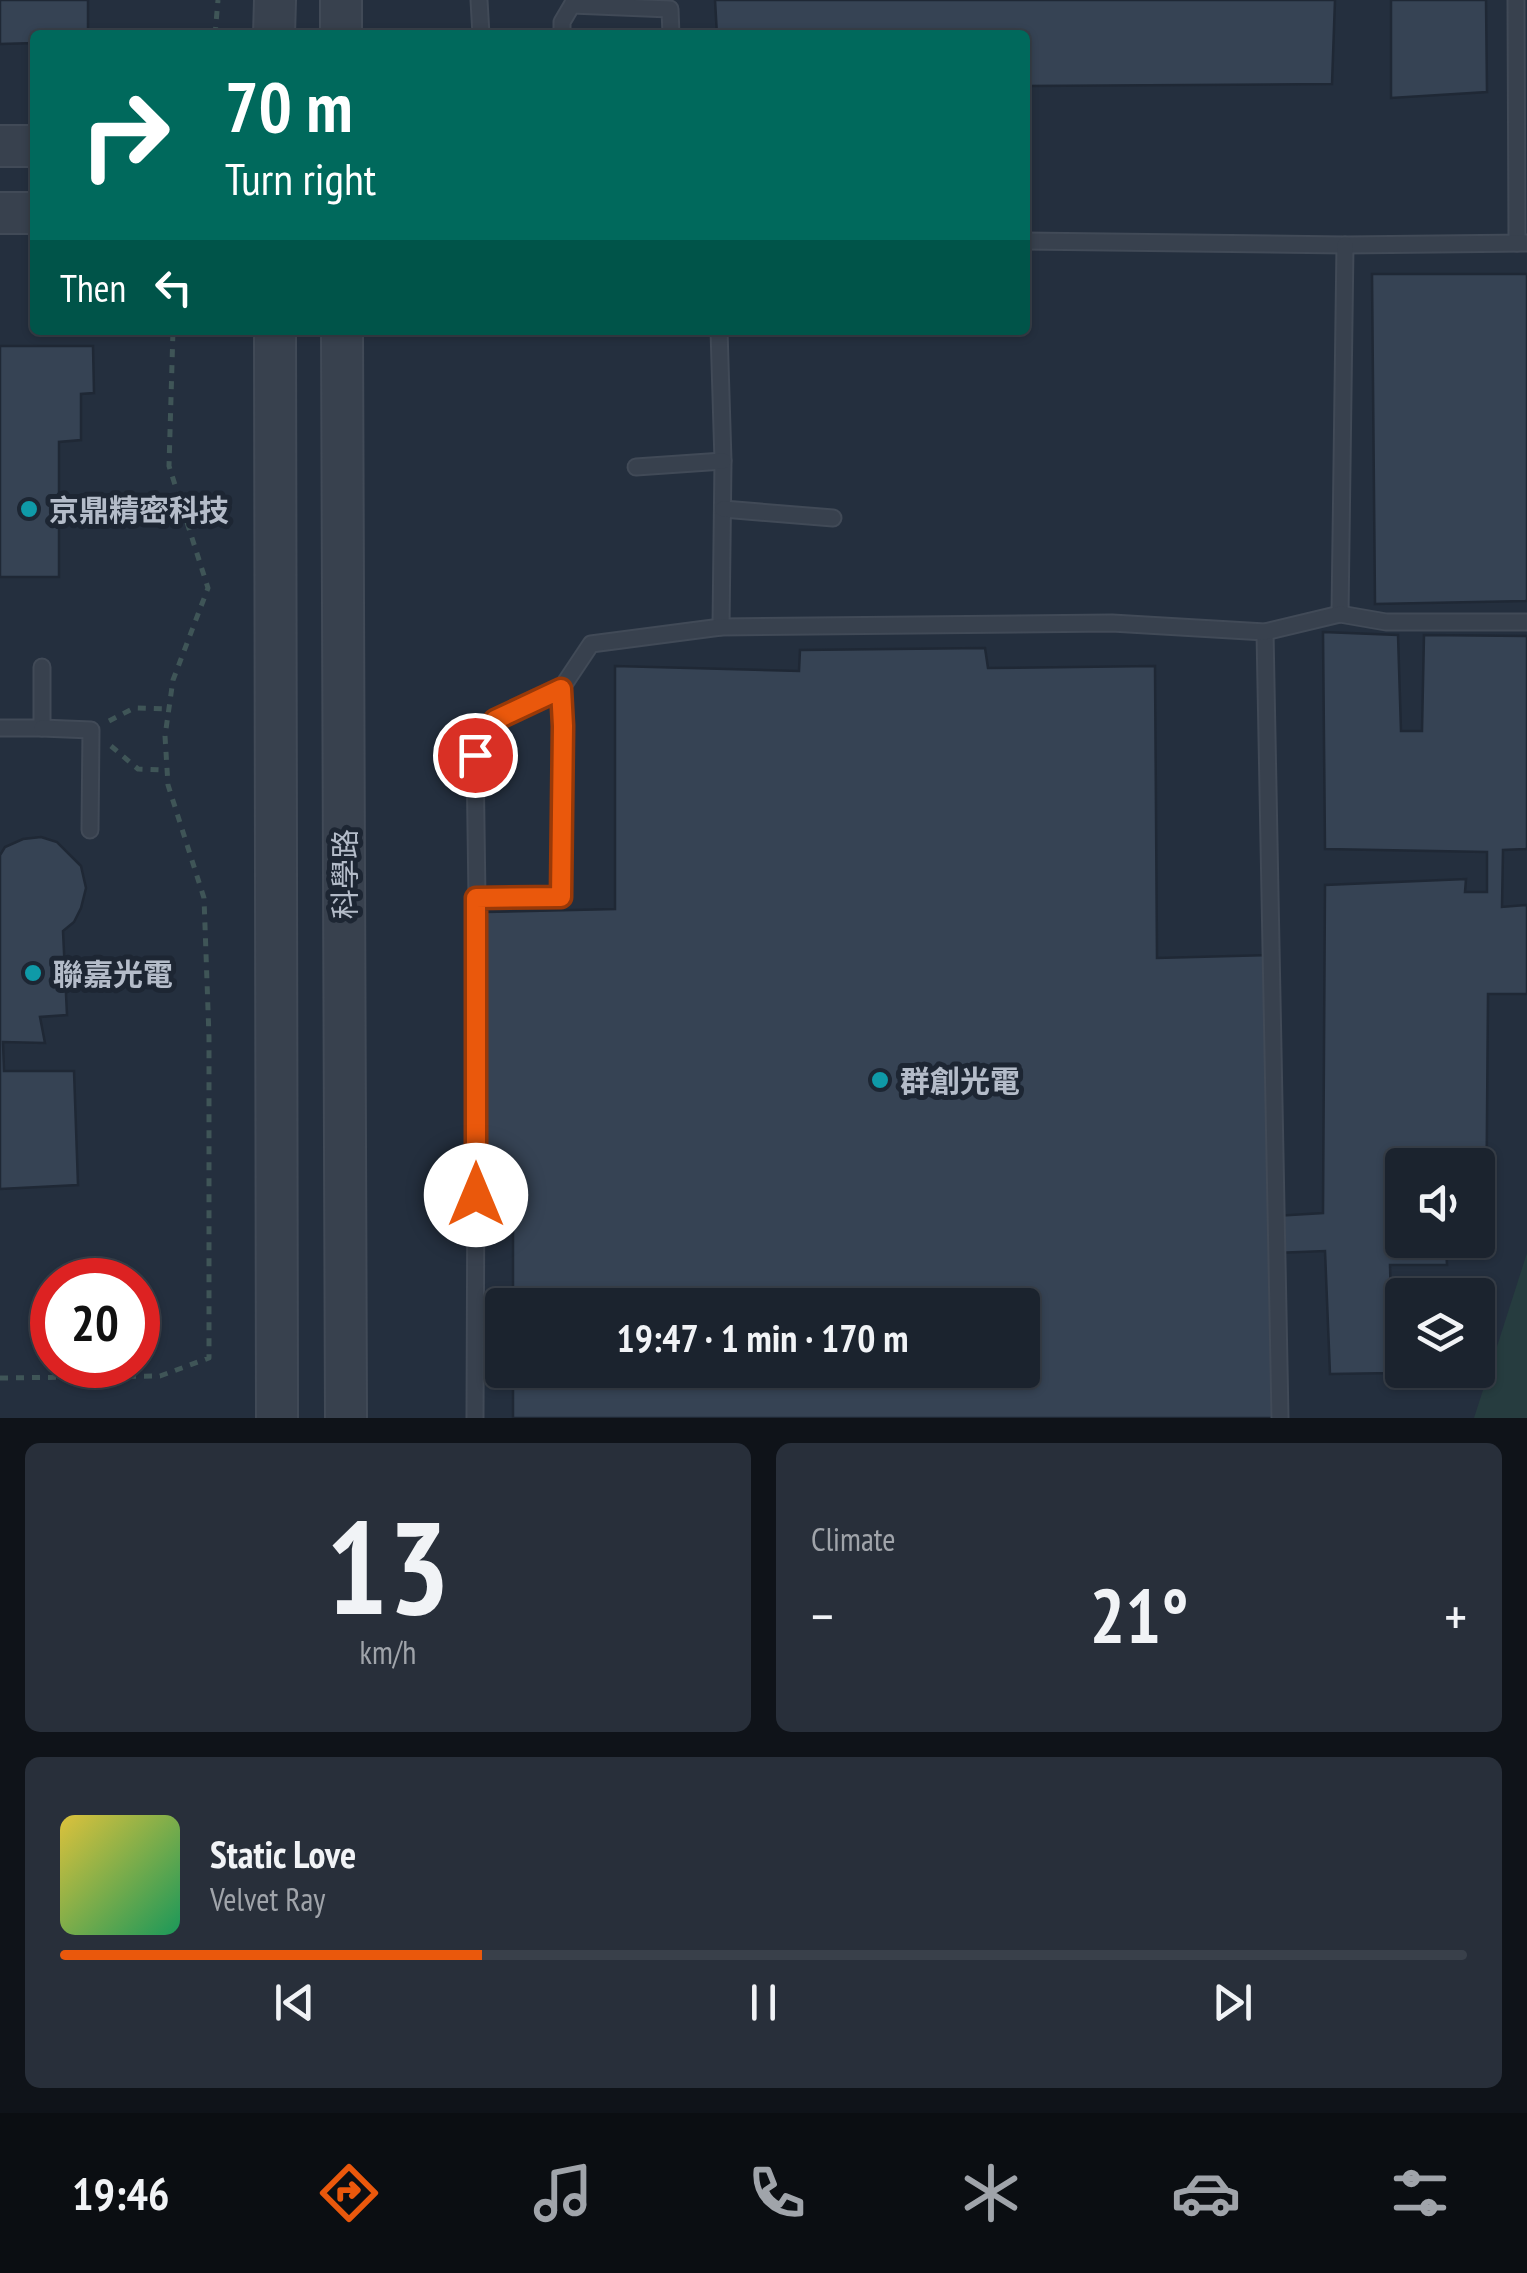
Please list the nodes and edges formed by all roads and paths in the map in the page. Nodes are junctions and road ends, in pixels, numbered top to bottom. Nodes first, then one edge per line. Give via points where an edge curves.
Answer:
1 (218, 0) edge
2 (275, 0) edge
3 (341, 0) edge
4 (479, 0) edge
5 (1516, 0) edge
6 (215, 30) edge
7 (274, 30) edge
8 (341, 30) edge
9 (481, 30) edge
10 (562, 30) edge
11 (671, 30) edge
12 (0, 146) edge
13 (30, 146) edge
14 (0, 213) edge
15 (30, 213) edge
16 (1030, 241) edge
17 (1522, 243) edge
18 (1345, 245) junction
19 (173, 335) edge
20 (275, 335) edge
21 (342, 335) edge
22 (719, 335) edge
23 (723, 461) junction
24 (636, 467) dead end
25 (723, 509) junction
26 (833, 518) dead end
27 (1340, 614) junction
28 (1527, 622) edge
29 (721, 627) junction
30 (1265, 632) junction
31 (42, 667) dead end
32 (561, 689) junction
33 (168, 708) junction
34 (0, 728) edge
35 (42, 728) junction
36 (91, 730) junction
37 (167, 770) junction
38 (90, 830) dead end
39 (476, 898) junction
40 (0, 1378) edge
41 (277, 1418) edge
42 (346, 1418) edge
43 (474, 1418) edge
44 (1280, 1418) edge

1 - 6 path
2 - 7 street
3 - 8 street
4 - 9 lane
5 - 17 lane
10 - 11 lane via 572,5 670,9
12 - 13 street
14 - 15 street
16 - 18 lane
17 - 18 lane
18 - 27 lane
19 - 33 path via 169,466 208,588
20 - 41 street
21 - 42 street, 科學路
22 - 23 lane
23 - 24 lane
23 - 25 lane
25 - 26 lane
25 - 29 lane
27 - 28 lane via 1386,622
27 - 30 lane
29 - 30 lane via 1112,624
29 - 32 lane via 592,644
30 - 44 lane
31 - 35 lane
32 - 39 lane via 495,720 475,755
32 - 39 lane via 561,897
33 - 36 path via 134,708
33 - 37 path
34 - 35 lane
35 - 36 lane
36 - 37 path via 138,769
36 - 38 lane
37 - 40 path via 204,898 210,1358 160,1376
39 - 43 lane

